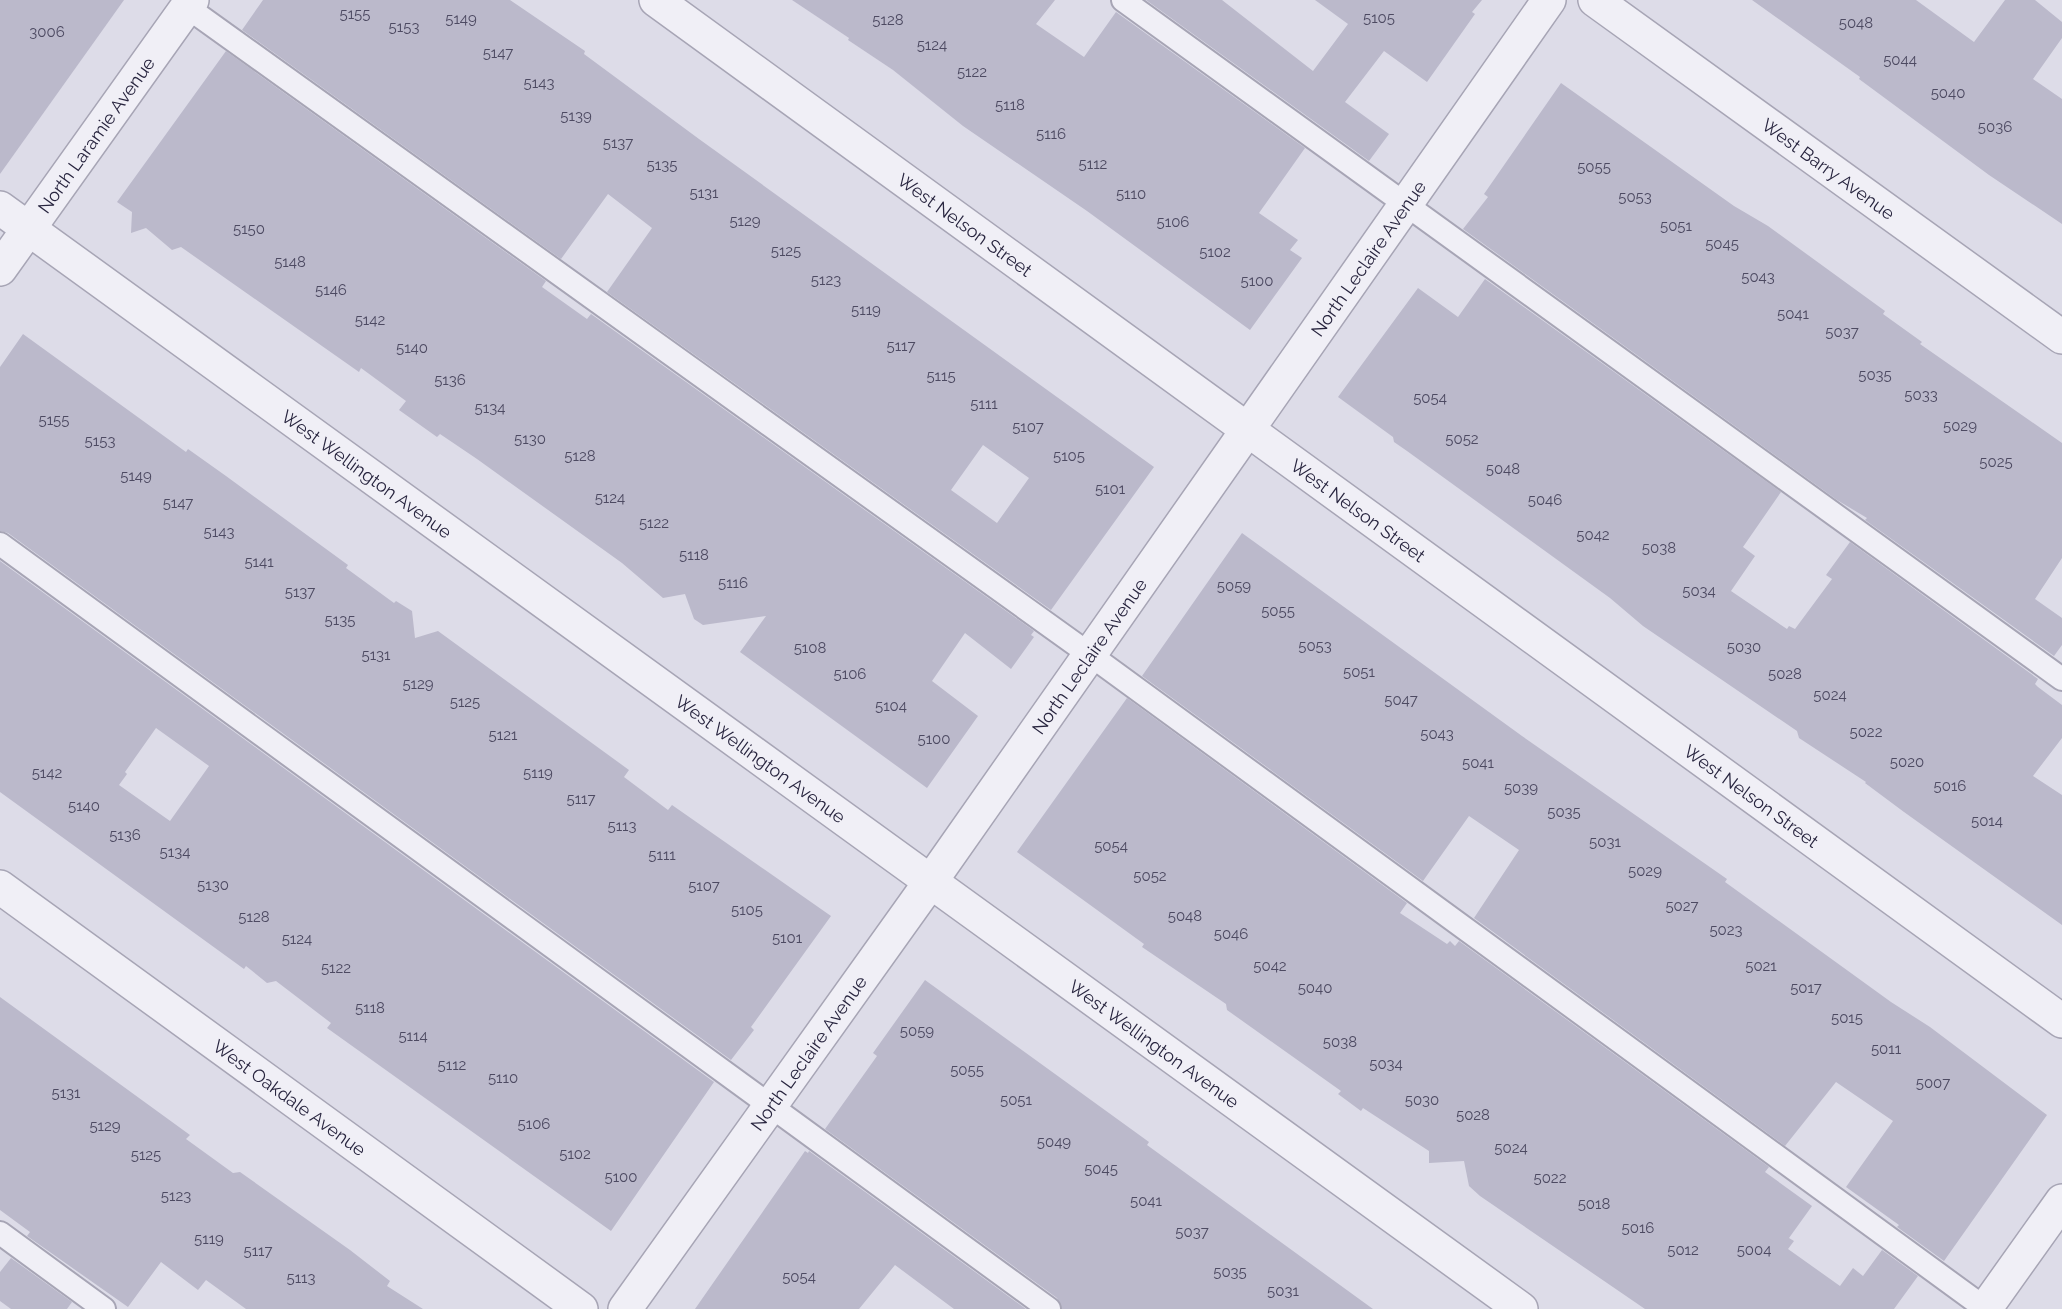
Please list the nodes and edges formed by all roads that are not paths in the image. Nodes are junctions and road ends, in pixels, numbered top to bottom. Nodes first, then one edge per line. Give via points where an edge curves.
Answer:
1 (656, 0) edge
2 (1123, 0) edge
3 (1549, 0) edge
4 (1595, 0) edge
5 (190, 3) edge
6 (1405, 204) junction
7 (0, 208) edge
8 (28, 229) junction
9 (0, 269) edge
10 (2062, 337) edge
11 (1246, 429) junction
12 (0, 544) edge
13 (1089, 654) junction
14 (2062, 679) edge
15 (931, 881) junction
16 (0, 887) edge
17 (2062, 1021) edge
18 (769, 1107) junction
19 (2062, 1201) edge
20 (0, 1233) edge
21 (104, 1309) edge
22 (581, 1309) edge
23 (625, 1309) edge
24 (1049, 1309) edge
25 (1521, 1309) edge
26 (1985, 1309) edge

1 - 11 street, West Nelson Street
2 - 6 lane
3 - 6 street, North Leclaire Avenue
4 - 10 street, West Barry Avenue
5 - 8 street, North Laramie Avenue
5 - 13 lane
6 - 11 street, North Leclaire Avenue
6 - 14 lane
7 - 8 street, West Wellington Avenue
8 - 9 street, North Laramie Avenue
8 - 15 street, West Wellington Avenue
11 - 13 street, North Leclaire Avenue
11 - 17 street, West Nelson Street
12 - 18 lane
13 - 15 street, North Leclaire Avenue
13 - 26 lane
15 - 18 street, North Leclaire Avenue
15 - 25 street, West Wellington Avenue
16 - 22 street, West Oakdale Avenue
18 - 23 street, North Leclaire Avenue
18 - 24 lane
19 - 26 street
20 - 21 lane

